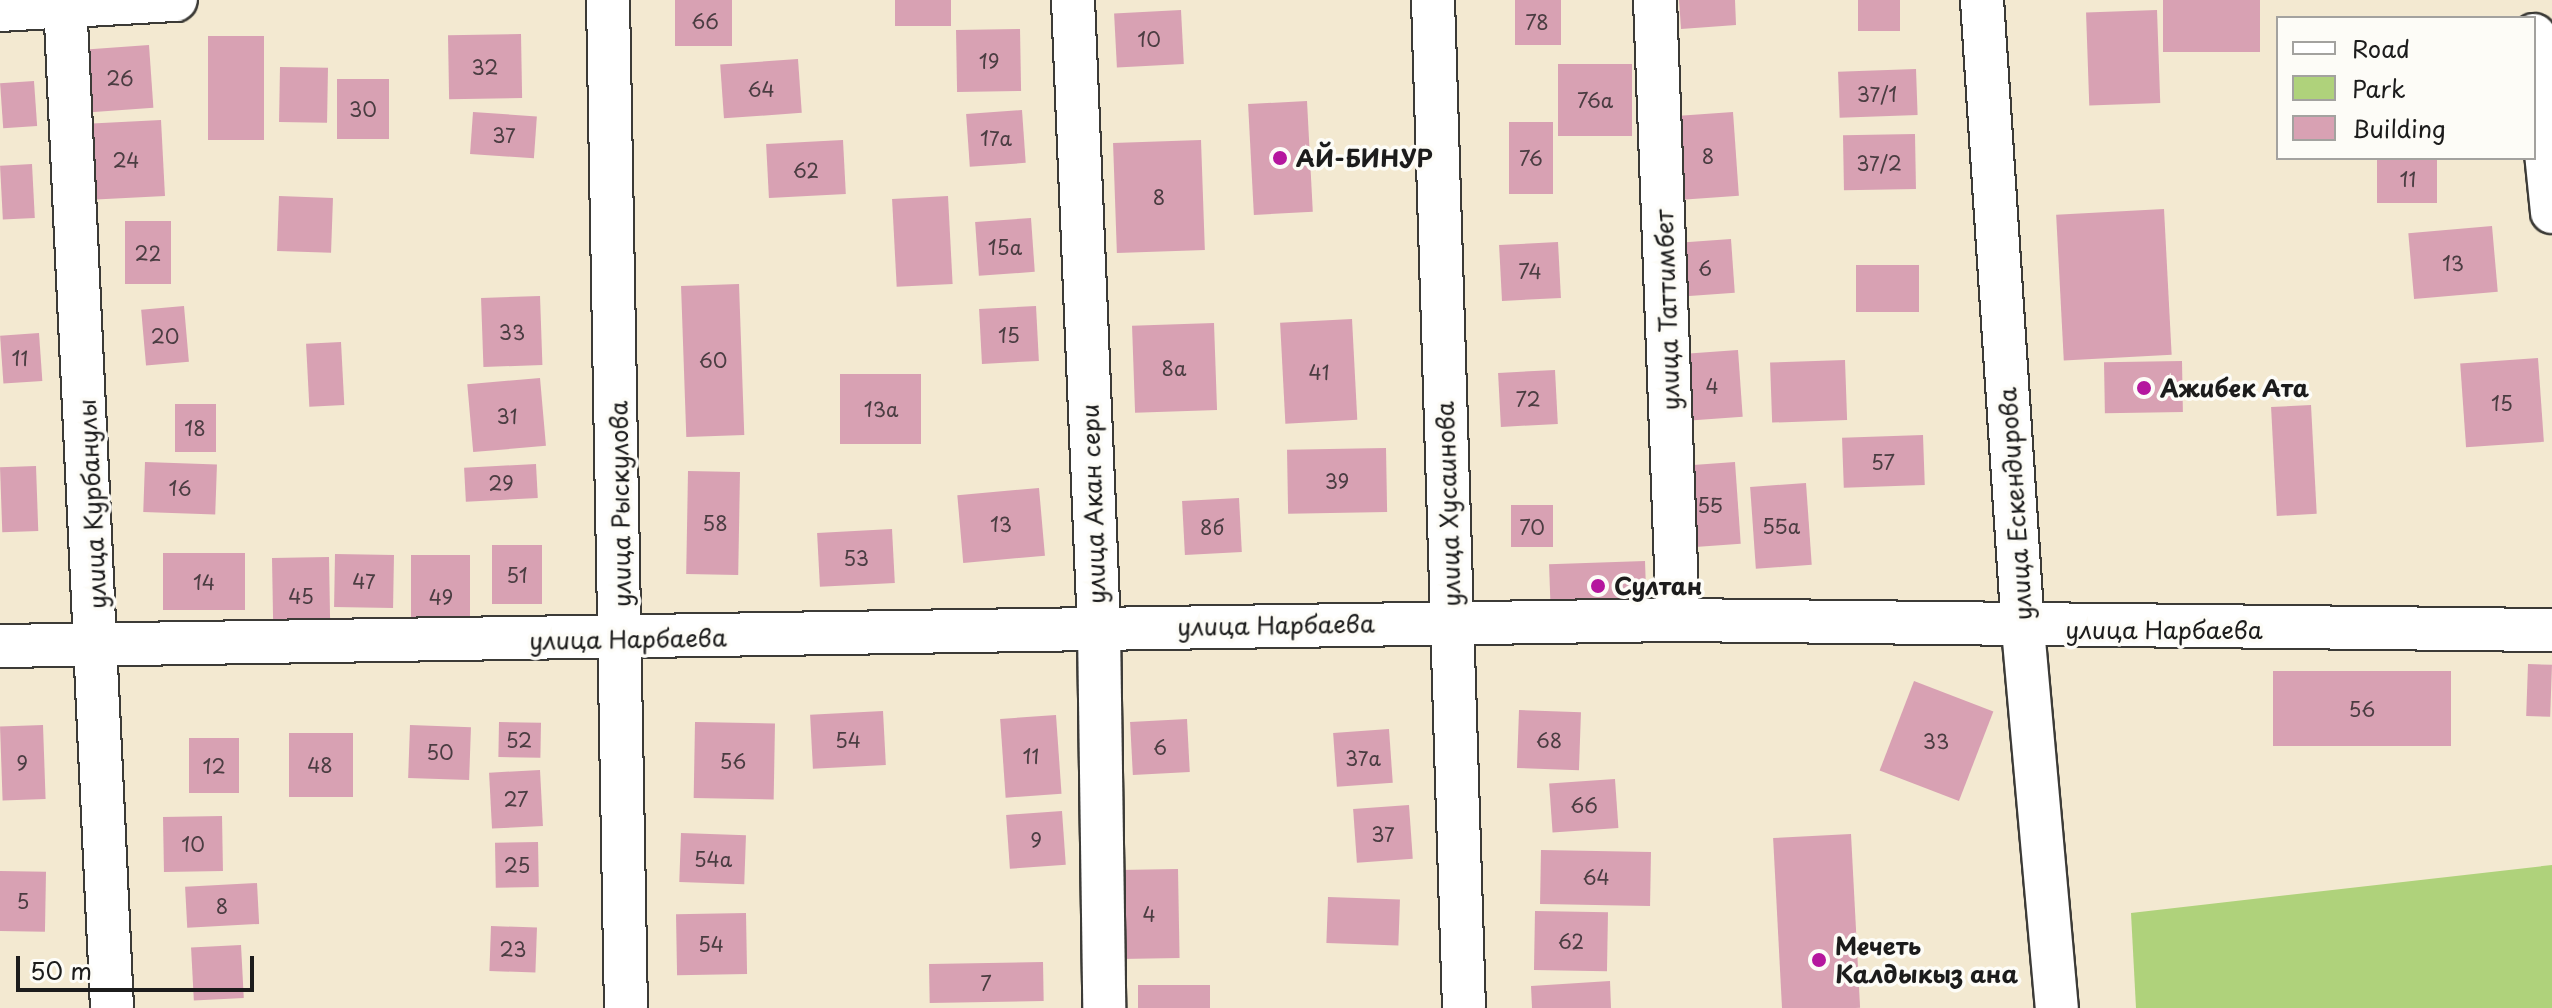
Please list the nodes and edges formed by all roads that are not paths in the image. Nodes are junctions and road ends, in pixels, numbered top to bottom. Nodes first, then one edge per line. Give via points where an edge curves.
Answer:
1 (176, 0) edge
2 (608, 0) edge
3 (1073, 0) edge
4 (1433, 0) edge
5 (1655, 0) edge
6 (1982, 0) edge
7 (65, 2) edge
8 (0, 10) edge
9 (2536, 55) edge
10 (2552, 212) edge
11 (1678, 620) junction
12 (1452, 623) junction
13 (1099, 628) junction
14 (2023, 629) junction
15 (2552, 630) edge
16 (624, 640) junction
17 (0, 646) edge
18 (99, 647) junction
19 (112, 1008) edge
20 (626, 1008) edge
21 (1104, 1008) edge
22 (1464, 1008) edge
23 (2057, 1008) edge

1 - 7 street
2 - 16 street, улица Рыскулова
3 - 13 street, улица Акан сери
4 - 12 street, улица Хусаинова
5 - 11 street, улица Таттимбет
6 - 14 street, улица Ескендирова
7 - 8 street
7 - 18 street, улица Курбанулы
9 - 10 street
11 - 12 street, улица Нарбаева
11 - 14 street, улица Нарбаева
12 - 13 street, улица Нарбаева
12 - 22 street, улица Хусаинова
13 - 16 street, улица Нарбаева
13 - 21 street, улица Акан сери
14 - 15 street, улица Нарбаева
14 - 23 street, улица Ескендирова
16 - 18 street, улица Нарбаева
16 - 20 street, улица Рыскулова
17 - 18 street, улица Нарбаева
18 - 19 street, улица Курбанулы

